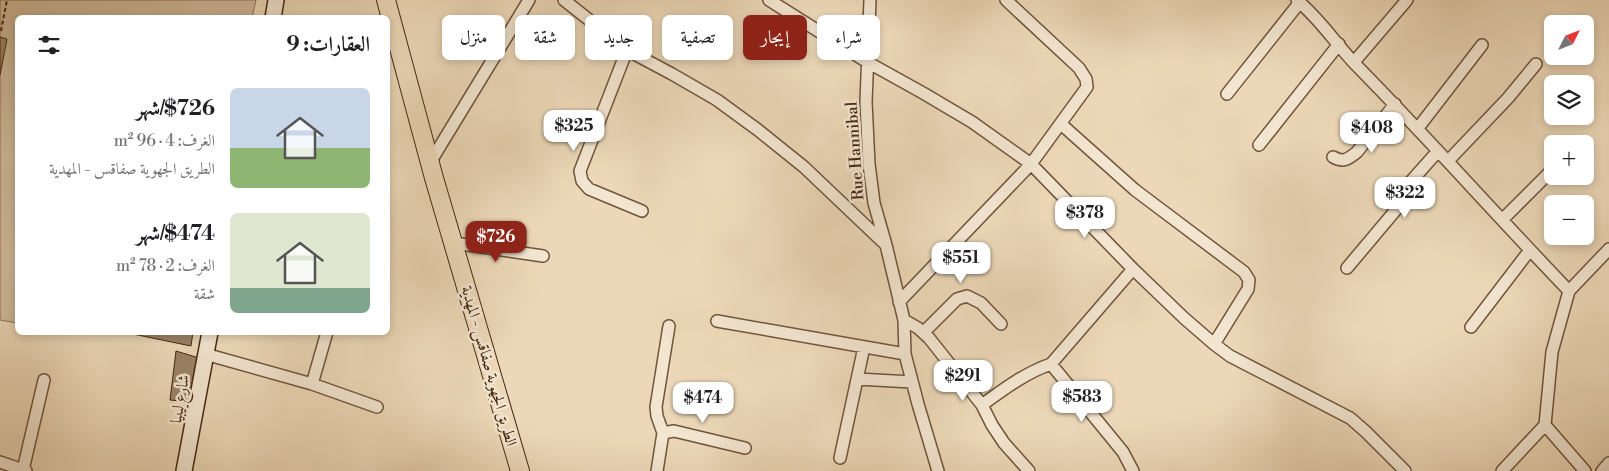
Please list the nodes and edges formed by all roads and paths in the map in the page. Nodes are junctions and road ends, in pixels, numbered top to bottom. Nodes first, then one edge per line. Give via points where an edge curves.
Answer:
1 (7, 0) edge
2 (276, 0) edge
3 (386, 0) edge
4 (529, 0) edge
5 (564, 0) edge
6 (769, 0) edge
7 (870, 0) edge
8 (1006, 0) edge
9 (1407, 0) edge
10 (1299, 1) edge
11 (274, 15) edge
12 (585, 17) edge
13 (1, 31) edge
14 (1339, 44) junction
15 (1482, 45) dead end
16 (623, 60) edge
17 (646, 60) edge
18 (1354, 62) junction
19 (868, 63) junction
20 (1536, 64) dead end
21 (1227, 94) dead end
22 (1395, 104) junction
23 (1062, 124) junction
24 (1418, 128) junction
25 (1259, 145) dead end
26 (1438, 151) junction
27 (1333, 157) dead end
28 (430, 161) junction
29 (1448, 161) junction
30 (1031, 164) junction
31 (1544, 178) edge
32 (642, 211) dead end
33 (1502, 220) junction
34 (454, 243) junction
35 (886, 245) junction
36 (1609, 249) edge
37 (1530, 250) junction
38 (543, 256) dead end
39 (1347, 268) dead end
40 (1133, 269) junction
41 (1569, 291) junction
42 (899, 302) junction
43 (904, 320) junction
44 (717, 321) dead end
45 (1001, 324) dead end
46 (669, 326) dead end
47 (1471, 327) dead end
48 (924, 332) junction
49 (209, 335) edge
50 (326, 335) edge
51 (1214, 344) junction
52 (864, 347) junction
53 (206, 354) junction
54 (904, 354) junction
55 (1051, 364) junction
56 (857, 379) junction
57 (44, 380) dead end
58 (912, 382) junction
59 (312, 384) junction
60 (377, 406) dead end
61 (982, 406) junction
62 (1546, 425) junction
63 (663, 433) junction
64 (745, 448) dead end
65 (840, 458) dead end
66 (0, 462) edge
67 (1609, 463) edge
68 (24, 470) edge
69 (184, 471) edge
70 (520, 471) edge
71 (657, 471) edge
72 (938, 471) edge
73 (1029, 471) edge
74 (1134, 471) edge
75 (1405, 471) edge
76 (1502, 471) edge
77 (1584, 471) edge
78 (1602, 471) edge

1 - 13 path
2 - 11 main road
3 - 28 main road, الطريق الجهوية صفاقس - المهدية
4 - 28 street
5 - 12 street
6 - 19 street
7 - 19 street, Rue Hannibal
8 - 23 street via 1079,68 1086,79 1087,87
9 - 18 street
10 - 14 street
10 - 21 street
14 - 18 street
14 - 25 street
15 - 24 street
16 - 32 street via 580,171 582,181 589,189
17 - 35 street via 717,100 758,130 804,167
18 - 22 street
19 - 30 street via 972,122
19 - 35 street, Rue Hannibal via 869,164 874,203
20 - 29 street
22 - 24 street
22 - 27 street via 1357,152 1345,161
23 - 30 street
23 - 51 street via 1135,190 1244,272 1249,280 1248,289
24 - 26 street
26 - 29 street
26 - 39 street via 1406,187 1404,200
28 - 34 main road, الطريق الجهوية صفاقس - المهدية
29 - 33 street
30 - 40 street
30 - 42 street
31 - 33 street
33 - 37 street
34 - 38 street
34 - 70 main road, الطريق الجهوية صفاقس - المهدية
35 - 42 street, Rue Hannibal
36 - 41 street
37 - 41 street
37 - 47 street
40 - 51 street
40 - 55 street
41 - 62 street via 1552,352
42 - 43 street, Rue Hannibal
43 - 48 street
43 - 54 street, Rue Hannibal
44 - 52 street
45 - 48 street via 981,303 967,296 957,299
46 - 63 street via 656,407
48 - 61 street
49 - 53 main road, شارع ليبيا
50 - 59 street
51 - 75 street via 1230,356 1350,418
52 - 54 street
52 - 56 street
53 - 59 street
53 - 69 main road, شارع ليبيا
54 - 58 street, Rue Hannibal
55 - 61 street via 1018,379
55 - 74 street via 1123,452
56 - 58 street
56 - 65 street
57 - 68 street
58 - 72 street, Rue Hannibal
59 - 60 street
61 - 73 street via 1004,443
62 - 76 street
62 - 77 street
63 - 64 street via 674,431
63 - 71 street
66 - 68 street
67 - 78 street

